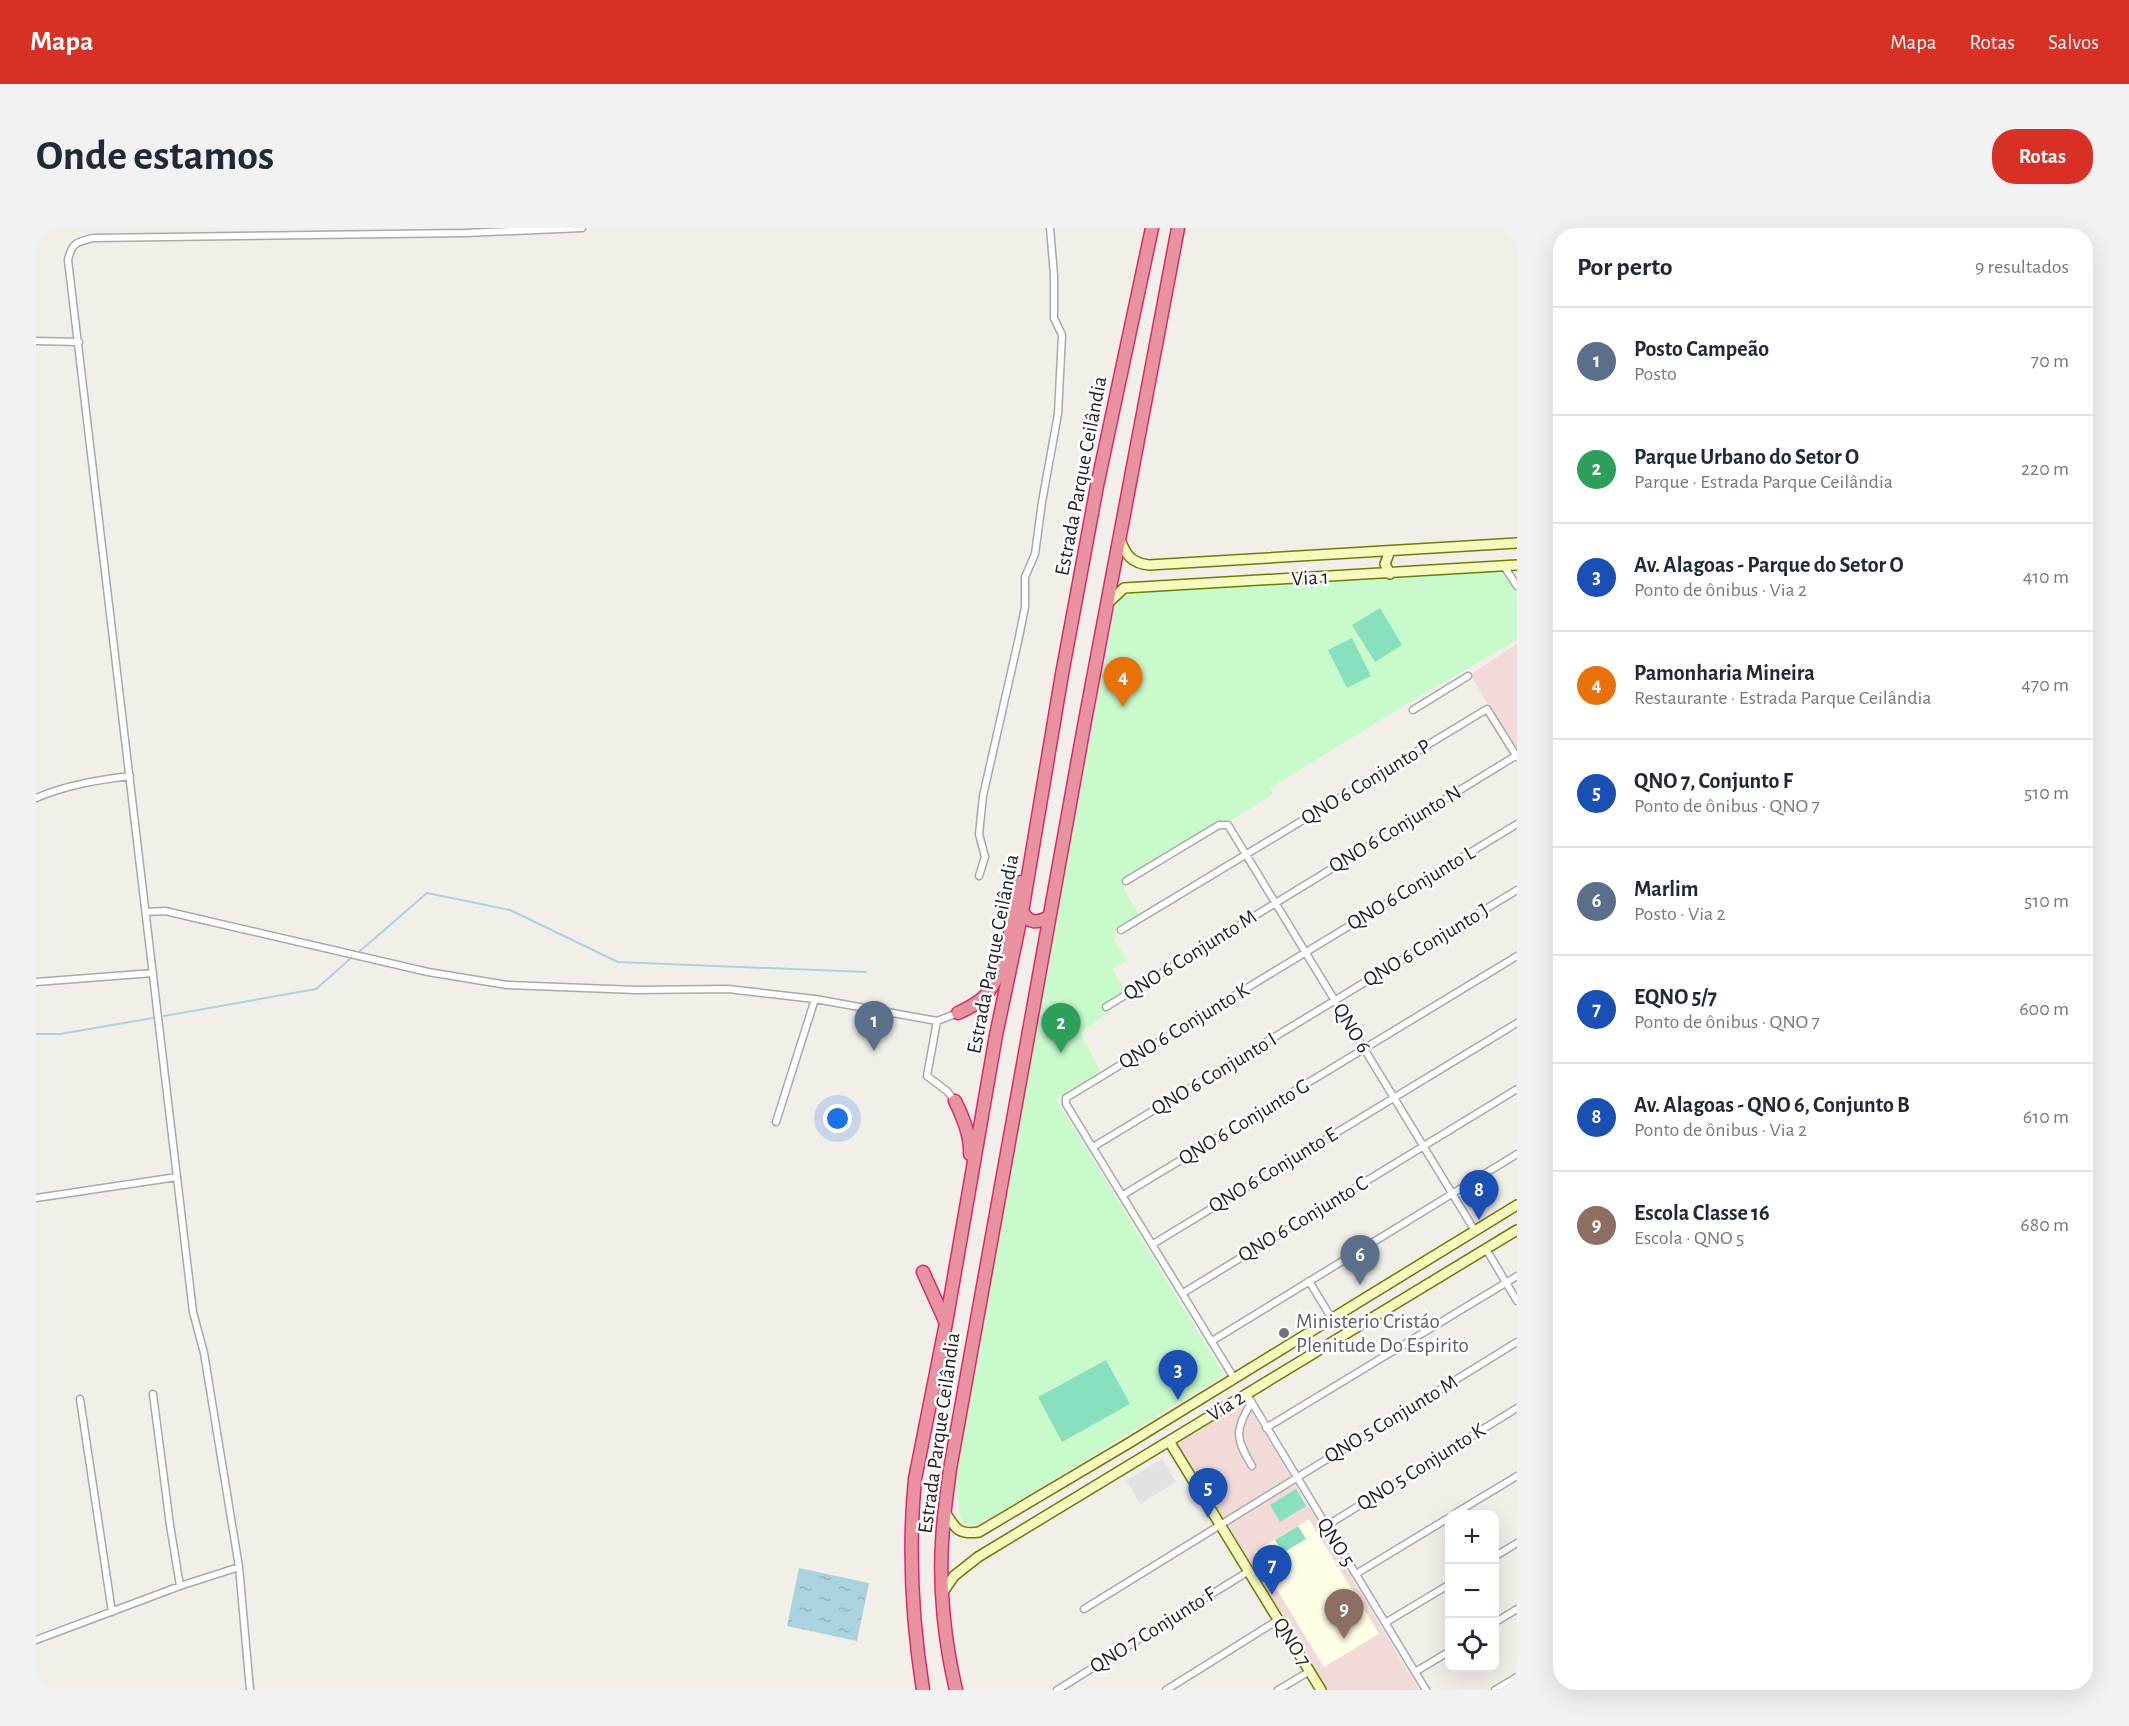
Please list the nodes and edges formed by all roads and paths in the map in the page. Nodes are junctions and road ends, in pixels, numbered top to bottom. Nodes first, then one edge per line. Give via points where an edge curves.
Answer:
1 (582, 228) edge
2 (1050, 228) edge
3 (1152, 228) edge
4 (1178, 228) edge
5 (36, 341) edge
6 (79, 342) junction
7 (1120, 539) junction
8 (1517, 543) edge
9 (1390, 551) junction
10 (1517, 565) edge
11 (1504, 566) junction
12 (1390, 574) junction
13 (1517, 586) edge
14 (1108, 603) junction
15 (1468, 675) dead end
16 (1413, 710) dead end
17 (1517, 756) edge
18 (130, 776) junction
19 (36, 798) edge
20 (1517, 824) edge
21 (1246, 855) junction
22 (1031, 862) junction
23 (979, 876) dead end
24 (1126, 881) dead end
25 (1517, 890) edge
26 (1275, 903) junction
27 (146, 912) junction
28 (1022, 912) junction
29 (1049, 917) junction
30 (1121, 930) dead end
31 (1305, 952) junction
32 (1517, 956) edge
33 (153, 973) junction
34 (36, 981) edge
35 (815, 999) junction
36 (1335, 1000) junction
37 (1106, 1007) dead end
38 (958, 1013) joint
39 (937, 1021) junction
40 (1517, 1023) edge
41 (1364, 1049) junction
42 (1517, 1089) edge
43 (1394, 1097) junction
44 (955, 1101) joint
45 (776, 1122) dead end
46 (1424, 1146) junction
47 (1093, 1148) junction
48 (1517, 1154) edge
49 (177, 1177) junction
50 (968, 1193) junction
51 (1453, 1194) junction
52 (1123, 1195) junction
53 (36, 1198) edge
54 (1517, 1205) edge
55 (1517, 1230) edge
56 (1475, 1231) junction
57 (1152, 1244) junction
58 (1486, 1249) junction
59 (923, 1272) dead end
60 (1517, 1276) edge
61 (1309, 1281) junction
62 (1506, 1283) junction
63 (1183, 1293) junction
64 (1517, 1301) edge
65 (1359, 1304) junction
66 (1343, 1313) junction
67 (1332, 1319) junction
68 (1368, 1320) junction
69 (946, 1323) junction
70 (1353, 1330) junction
71 (1212, 1341) junction
72 (1517, 1342) edge
73 (1234, 1378) junction
74 (1246, 1393) junction
75 (153, 1394) dead end
76 (80, 1399) dead end
77 (1251, 1403) junction
78 (1517, 1408) edge
79 (1266, 1428) junction
80 (1169, 1441) junction
81 (1129, 1443) junction
82 (1139, 1458) junction
83 (1252, 1466) dead end
84 (1517, 1476) edge
85 (1296, 1477) junction
86 (1462, 1510) edge
87 (945, 1512) junction
88 (1445, 1519) edge
89 (1220, 1524) junction
90 (1326, 1526) junction
91 (1517, 1543) edge
92 (1499, 1554) edge
93 (239, 1567) junction
94 (1249, 1571) junction
95 (1356, 1574) junction
96 (180, 1586) junction
97 (1445, 1586) edge
98 (943, 1592) junction
99 (1084, 1609) dead end
100 (1517, 1609) edge
101 (112, 1612) junction
102 (1278, 1620) junction
103 (1499, 1620) edge
104 (1385, 1623) junction
105 (36, 1640) edge
106 (1445, 1653) edge
107 (1310, 1671) junction
108 (1415, 1672) junction
109 (1517, 1677) edge
110 (250, 1690) edge
111 (923, 1690) edge
112 (956, 1690) edge
113 (1057, 1690) edge
114 (1166, 1690) edge
115 (1278, 1690) edge
116 (1321, 1690) edge
117 (1426, 1690) edge
118 (1495, 1690) edge

1 - 6 street via 93,238 77,242 70,249 68,260
2 - 23 street via 1054,318 1062,335 1058,414 1035,554 1025,577 1021,627 983,796 979,834 985,857
3 - 22 highway, Estrada Parque Ceilândia via 1097,486
4 - 7 highway, Estrada Parque Ceilândia
5 - 6 street
6 - 18 street
7 - 9 main road, Via 1 via 1130,558 1149,565
7 - 14 highway, Estrada Parque Ceilândia
8 - 9 main road, Via 1
9 - 12 main road via 1385,564
10 - 11 main road, Via 1
11 - 12 main road, Via 1
11 - 13 street
12 - 14 main road, Via 1 via 1124,588
14 - 29 highway, Estrada Parque Ceilândia
15 - 16 street
17 - 21 street, QNO 6 Conjunto P via 1487,709
17 - 26 street, QNO 6 Conjunto N
18 - 19 street via 90,781
18 - 27 street
20 - 31 street, QNO 6 Conjunto L
21 - 24 street, QNO 6 via 1228,825 1219,825
21 - 26 street, QNO 6
21 - 30 street, QNO 6 Conjunto P
22 - 28 highway, Estrada Parque Ceilândia
22 - 38 highway via 1022,877 996,980 975,1005
25 - 36 street, QNO 6 Conjunto J
26 - 31 street, QNO 6
26 - 37 street, QNO 6 Conjunto M
27 - 33 street
27 - 35 street via 165,911 428,972 507,985 728,989
28 - 29 highway via 1034,922
28 - 50 highway, Estrada Parque Ceilândia
29 - 87 highway, Estrada Parque Ceilândia
31 - 36 street, QNO 6
31 - 47 street, QNO 6 Conjunto K via 1068,1096 1066,1100
32 - 41 street, QNO 6 Conjunto G
33 - 34 street
33 - 49 street
35 - 39 street
35 - 45 street
36 - 41 street, QNO 6
36 - 47 street, QNO 6 Conjunto I
38 - 39 street
39 - 44 street via 927,1076
40 - 43 street, QNO 6 Conjunto E
41 - 43 street, QNO 6
41 - 52 street, QNO 6 Conjunto G
42 - 46 street, QNO 6 Conjunto C
43 - 46 street, QNO 6
43 - 57 street, QNO 6 Conjunto E
44 - 50 highway via 970,1144
46 - 51 street, QNO 6
46 - 63 street, QNO 6 Conjunto C
47 - 52 street
48 - 51 street
49 - 53 street
49 - 93 street via 193,1312 204,1353
50 - 69 highway, Estrada Parque Ceilândia
51 - 56 street, QNO 6
51 - 61 street
52 - 57 street
54 - 56 main road, Via 2
55 - 58 main road, Via 2
56 - 65 main road, Via 2
57 - 63 street
58 - 62 street
58 - 68 main road, Via 2
59 - 69 highway
60 - 62 street
61 - 67 street
61 - 71 street
62 - 64 street
62 - 79 street
63 - 71 street
65 - 66 main road, Via 2
65 - 68 main road via 1361,1315
66 - 67 main road, Via 2
66 - 70 main road via 1349,1316
67 - 73 main road, Via 2
68 - 70 main road, Via 2
69 - 111 highway, Estrada Parque Ceilândia via 913,1505 912,1608
70 - 74 main road, Via 2
71 - 73 street
72 - 85 street, QNO 5 Conjunto M
73 - 81 main road, Via 2
74 - 77 street, QNO 5
74 - 80 main road, Via 2
75 - 96 street
76 - 101 street
77 - 79 street, QNO 5
77 - 83 street via 1245,1412 1239,1446
78 - 90 street, QNO 5 Conjunto K
79 - 85 street, QNO 5
80 - 82 main road, Via 2
80 - 89 main road, QNO 7
81 - 82 main road via 1131,1457
81 - 87 main road, Via 2 via 979,1532 962,1532
82 - 98 main road, Via 2 via 978,1557 954,1576
84 - 86 street
85 - 89 street, QNO 5 Conjunto M
85 - 90 street, QNO 5
87 - 98 highway, Estrada Parque Ceilândia
88 - 95 street
89 - 94 main road, QNO 7
89 - 99 street, QNO 5 Conjunto M
90 - 95 street, QNO 5
91 - 92 street
93 - 96 street
93 - 110 street
94 - 102 main road, QNO 7
94 - 113 street, QNO 7 Conjunto F
95 - 104 street, QNO 5
96 - 101 street
97 - 104 street
98 - 112 highway, Estrada Parque Ceilândia
100 - 103 street
101 - 105 street
102 - 107 main road, QNO 7
102 - 114 street
104 - 108 street, QNO 5
106 - 108 street
107 - 115 street
107 - 116 main road, QNO 7
108 - 117 street, QNO 5
109 - 118 street

